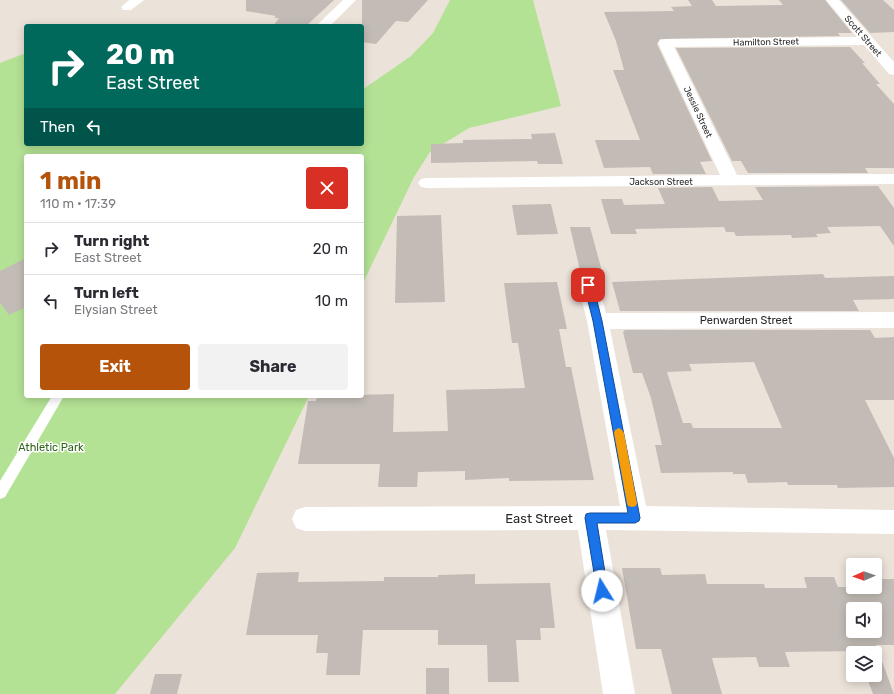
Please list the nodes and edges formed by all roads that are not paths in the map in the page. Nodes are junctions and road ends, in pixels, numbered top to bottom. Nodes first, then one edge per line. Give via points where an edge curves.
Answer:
1 (138, 0) edge
2 (350, 0) edge
3 (832, 0) edge
4 (127, 7) dead end
5 (325, 24) edge
6 (867, 41) junction
7 (665, 43) joint
8 (894, 71) edge
9 (894, 179) edge
10 (731, 181) junction
11 (427, 183) dead end
12 (588, 285) dead end
13 (894, 320) edge
14 (598, 321) junction
15 (57, 398) edge
16 (0, 493) edge
17 (590, 518) junction
18 (635, 518) junction
19 (305, 519) dead end
20 (894, 522) edge
21 (619, 694) edge

1 - 4 street
2 - 5 street
3 - 6 street, Scott Street
6 - 7 street, Hamilton Street
6 - 8 street, Scott Street
7 - 10 street, Jessie Street
9 - 10 street, Jackson Street
10 - 11 street, Jackson Street
12 - 14 street
13 - 14 street, Penwarden Street
14 - 18 street
15 - 16 lane
17 - 18 street, East Street
17 - 19 street, East Street
17 - 21 street
18 - 20 street, East Street

